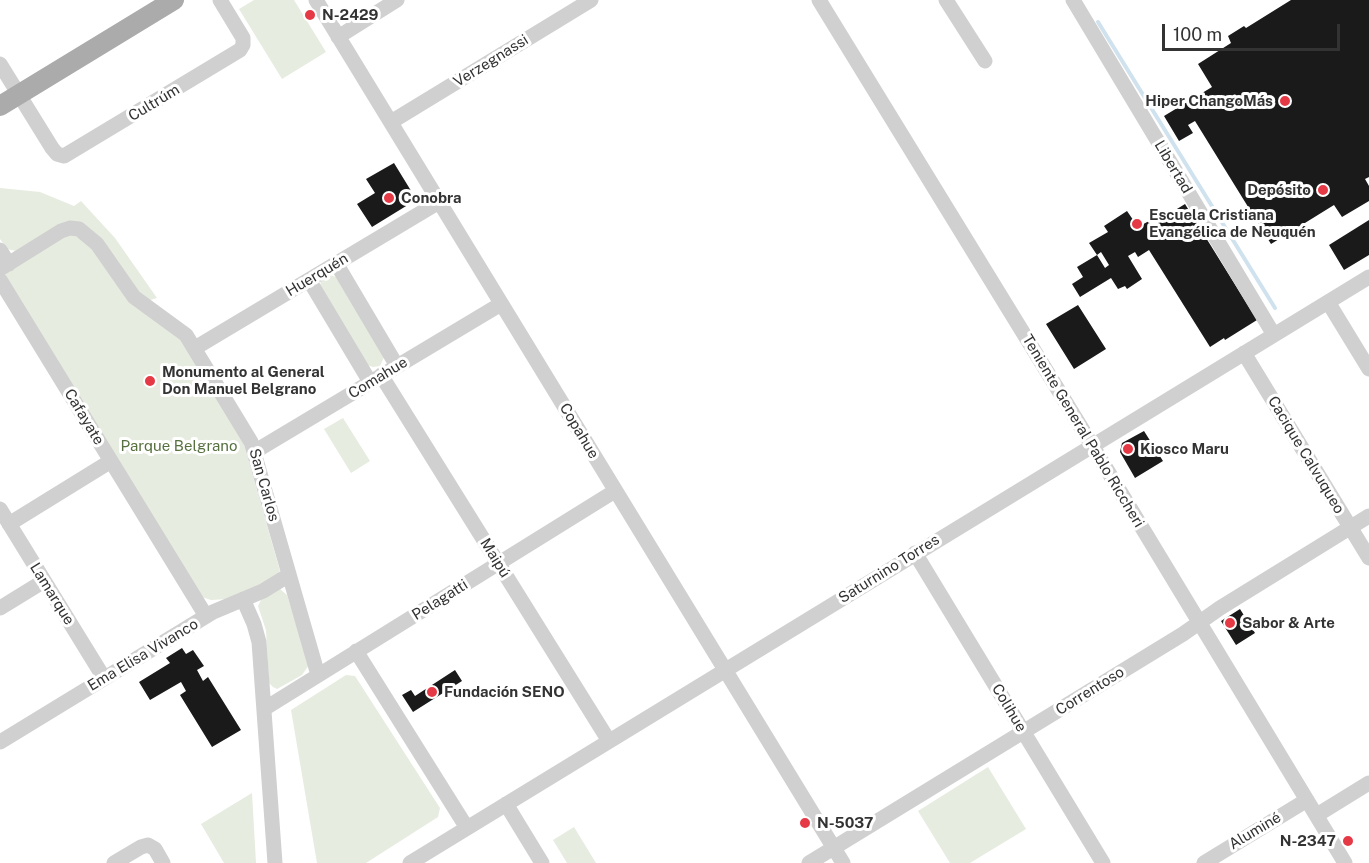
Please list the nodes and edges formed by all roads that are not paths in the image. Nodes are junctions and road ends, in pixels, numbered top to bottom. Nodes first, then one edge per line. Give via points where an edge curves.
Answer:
1 (220, 0) edge
2 (316, 0) edge
3 (397, 0) edge
4 (819, 0) edge
5 (946, 0) edge
6 (1073, 0) edge
7 (582, 2) edge
8 (162, 3) edge
9 (338, 36) junction
10 (985, 61) dead end
11 (0, 64) edge
12 (19, 94) junction
13 (0, 106) edge
14 (391, 123) junction
15 (439, 201) junction
16 (0, 250) edge
17 (336, 264) junction
18 (4, 266) edge
19 (1369, 277) edge
20 (0, 280) edge
21 (309, 280) junction
22 (1328, 302) junction
23 (501, 304) junction
24 (1274, 335) junction
25 (195, 348) junction
26 (1244, 353) junction
27 (398, 366) junction
28 (1369, 369) edge
29 (376, 379) junction
30 (1092, 445) junction
31 (254, 452) junction
32 (111, 461) junction
33 (615, 490) junction
34 (0, 509) edge
35 (1369, 516) edge
36 (9, 524) junction
37 (1350, 527) junction
38 (915, 553) junction
39 (1369, 558) edge
40 (498, 563) junction
41 (290, 575) junction
42 (44, 581) junction
43 (243, 599) junction
44 (0, 608) edge
45 (206, 616) junction
46 (1200, 622) junction
47 (356, 651) junction
48 (725, 670) junction
49 (318, 675) junction
50 (104, 678) junction
51 (264, 709) junction
52 (1024, 731) junction
53 (609, 741) junction
54 (0, 742) edge
55 (1369, 783) edge
56 (1307, 800) junction
57 (506, 804) junction
58 (1317, 815) junction
59 (467, 828) junction
60 (833, 848) junction
61 (114, 863) edge
62 (163, 863) edge
63 (275, 863) edge
64 (410, 863) edge
65 (542, 863) edge
66 (809, 863) edge
67 (843, 863) edge
68 (1103, 863) edge
69 (1204, 863) edge
70 (1346, 863) edge

1 - 12 street, Cultrúm via 242,34 240,50 71,153 61,156 52,148
2 - 9 street, Copahue
3 - 9 street
4 - 30 street, Teniente General Pablo Riccheri
5 - 10 street
6 - 24 street, Libertad
7 - 14 street, Verzegnassi
8 - 12 main road
9 - 14 street, Copahue
11 - 12 street
12 - 13 main road
14 - 15 street, Copahue
15 - 17 street, Huerquén
15 - 23 street, Copahue
16 - 18 street
17 - 21 street, Huerquén
17 - 27 street
18 - 25 street, San Carlos via 62,231 75,228 97,244 135,297 183,331
19 - 22 street, Saturnino Torres
20 - 32 street, Cafayate
21 - 25 street, Huerquén
21 - 29 street, Maipú
22 - 24 street, Saturnino Torres
22 - 28 street
23 - 27 street, Comahue
23 - 33 street, Copahue
24 - 26 street, Saturnino Torres
25 - 31 street, San Carlos via 246,431
26 - 30 street, Saturnino Torres
26 - 37 street, Cacique Calvuqueo
27 - 29 street, Comahue
29 - 31 street, Comahue
29 - 40 street, Maipú
30 - 38 street, Saturnino Torres
30 - 46 street, Teniente General Pablo Riccheri
31 - 41 street, San Carlos
32 - 36 street
32 - 45 street, Cafayate
33 - 40 street, Pelagatti
33 - 48 street, Copahue
34 - 36 street, Lamarque
35 - 37 street, Correntoso
36 - 42 street, Lamarque
37 - 39 street, Cacique Calvuqueo
37 - 46 street, Correntoso
38 - 48 street, Saturnino Torres
38 - 52 street, Colihue
40 - 47 street, Pelagatti
40 - 53 street, Maipú
41 - 43 street, Ema Elisa Vivanco
41 - 49 street, San Carlos
42 - 44 street
42 - 50 street, Lamarque
43 - 45 street, Ema Elisa Vivanco
43 - 51 street via 258,636
45 - 50 street, Ema Elisa Vivanco
46 - 52 street, Correntoso
46 - 56 street, Teniente General Pablo Riccheri
47 - 49 street, Pelagatti
47 - 59 street
48 - 53 street, Saturnino Torres
48 - 60 street, Copahue
49 - 51 street, Pelagatti
50 - 54 street, Ema Elisa Vivanco
51 - 63 street
52 - 60 street, Correntoso
52 - 68 street, Colihue
53 - 57 street, Saturnino Torres
55 - 58 street
56 - 58 street, Teniente General Pablo Riccheri
56 - 69 street, Aluminé
57 - 59 street, Saturnino Torres
57 - 65 street
58 - 70 street, Teniente General Pablo Riccheri
59 - 64 street, Saturnino Torres
60 - 66 street, Correntoso
60 - 67 street, Copahue
61 - 62 street via 148,845

